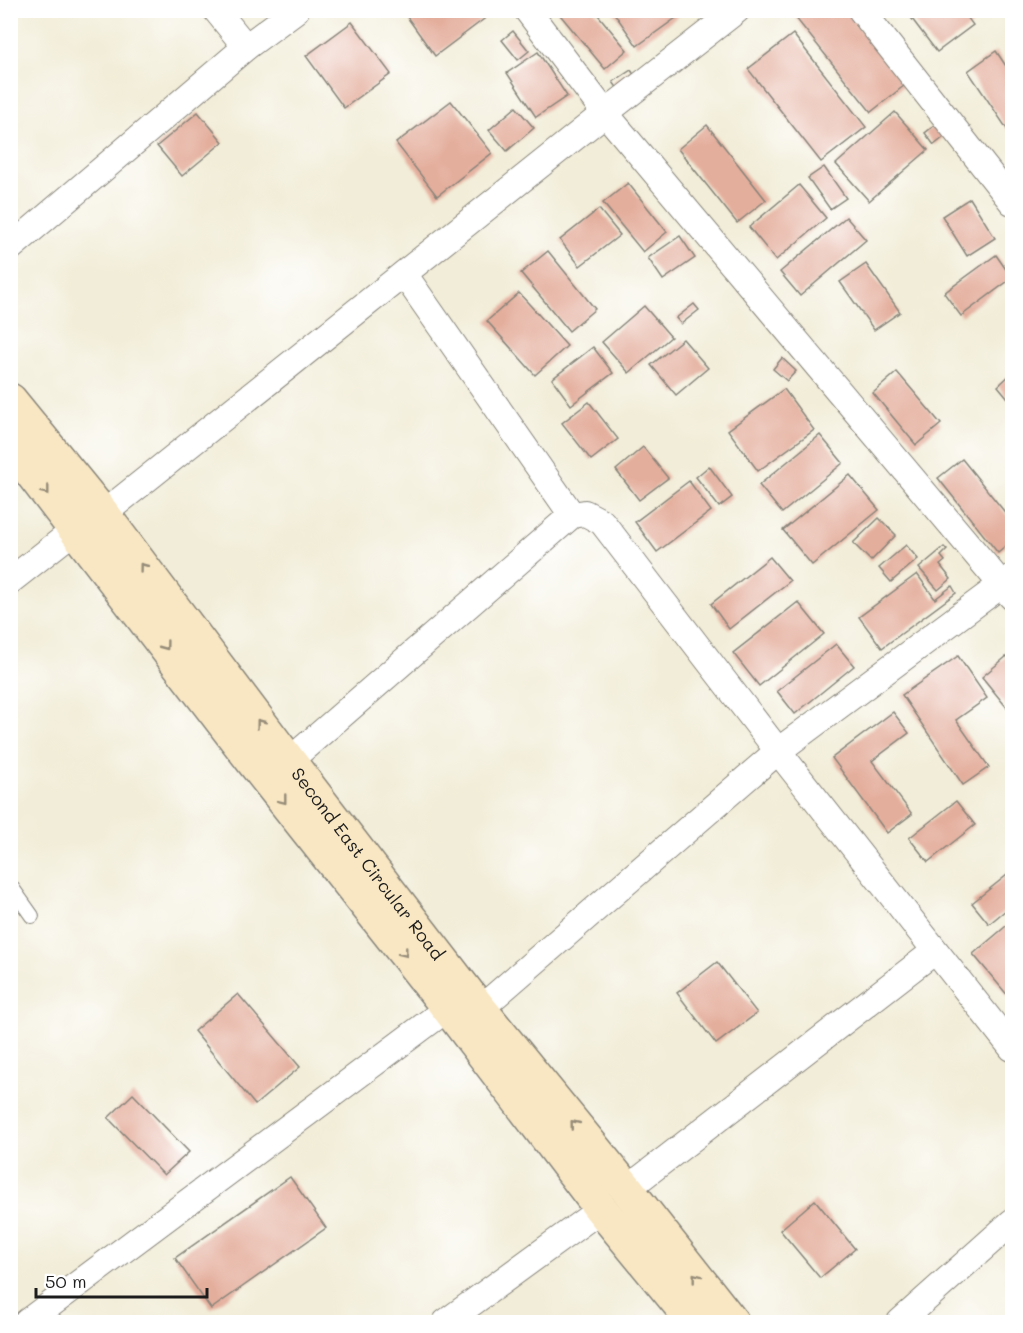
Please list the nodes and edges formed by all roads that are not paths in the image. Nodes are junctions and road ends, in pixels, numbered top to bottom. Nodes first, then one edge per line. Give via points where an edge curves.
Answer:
1 (216, 10) edge
2 (296, 10) edge
3 (527, 10) edge
4 (737, 10) edge
5 (861, 10) edge
6 (246, 47) junction
7 (605, 113) junction
8 (1012, 202) edge
9 (10, 248) edge
10 (404, 274) junction
11 (10, 400) edge
12 (10, 445) edge
13 (572, 515) junction
14 (89, 521) junction
15 (10, 581) edge
16 (1009, 587) edge
17 (778, 751) junction
18 (289, 761) junction
19 (10, 885) edge
20 (32, 916) dead end
21 (935, 951) junction
22 (448, 1008) junction
23 (480, 1009) junction
24 (1012, 1048) edge
25 (627, 1189) junction
26 (602, 1209) junction
27 (1012, 1221) edge
28 (27, 1323) edge
29 (446, 1323) edge
30 (694, 1323) edge
31 (732, 1323) edge
32 (900, 1323) edge

1 - 6 street
2 - 6 street
3 - 7 street
4 - 7 street
5 - 8 street
6 - 9 street
7 - 10 street
7 - 16 street
10 - 13 street
10 - 14 street
11 - 14 main road, Second East Circular Road
12 -> 14 main road, Second East Circular Road
13 - 17 street via 585,513 602,522
13 - 18 street
14 - 15 street
18 -> 14 main road, Second East Circular Road
14 -> 22 main road, Second East Circular Road via 254,763
16 - 17 street
17 - 21 street
17 - 23 street
18 - 23 main road, Second East Circular Road
19 - 20 lane
21 - 24 street
21 - 25 street
22 - 26 main road, Second East Circular Road
22 - 28 street
25 -> 23 main road, Second East Circular Road
31 -> 25 main road, Second East Circular Road
26 - 29 street
26 - 30 main road, Second East Circular Road
27 - 32 street

